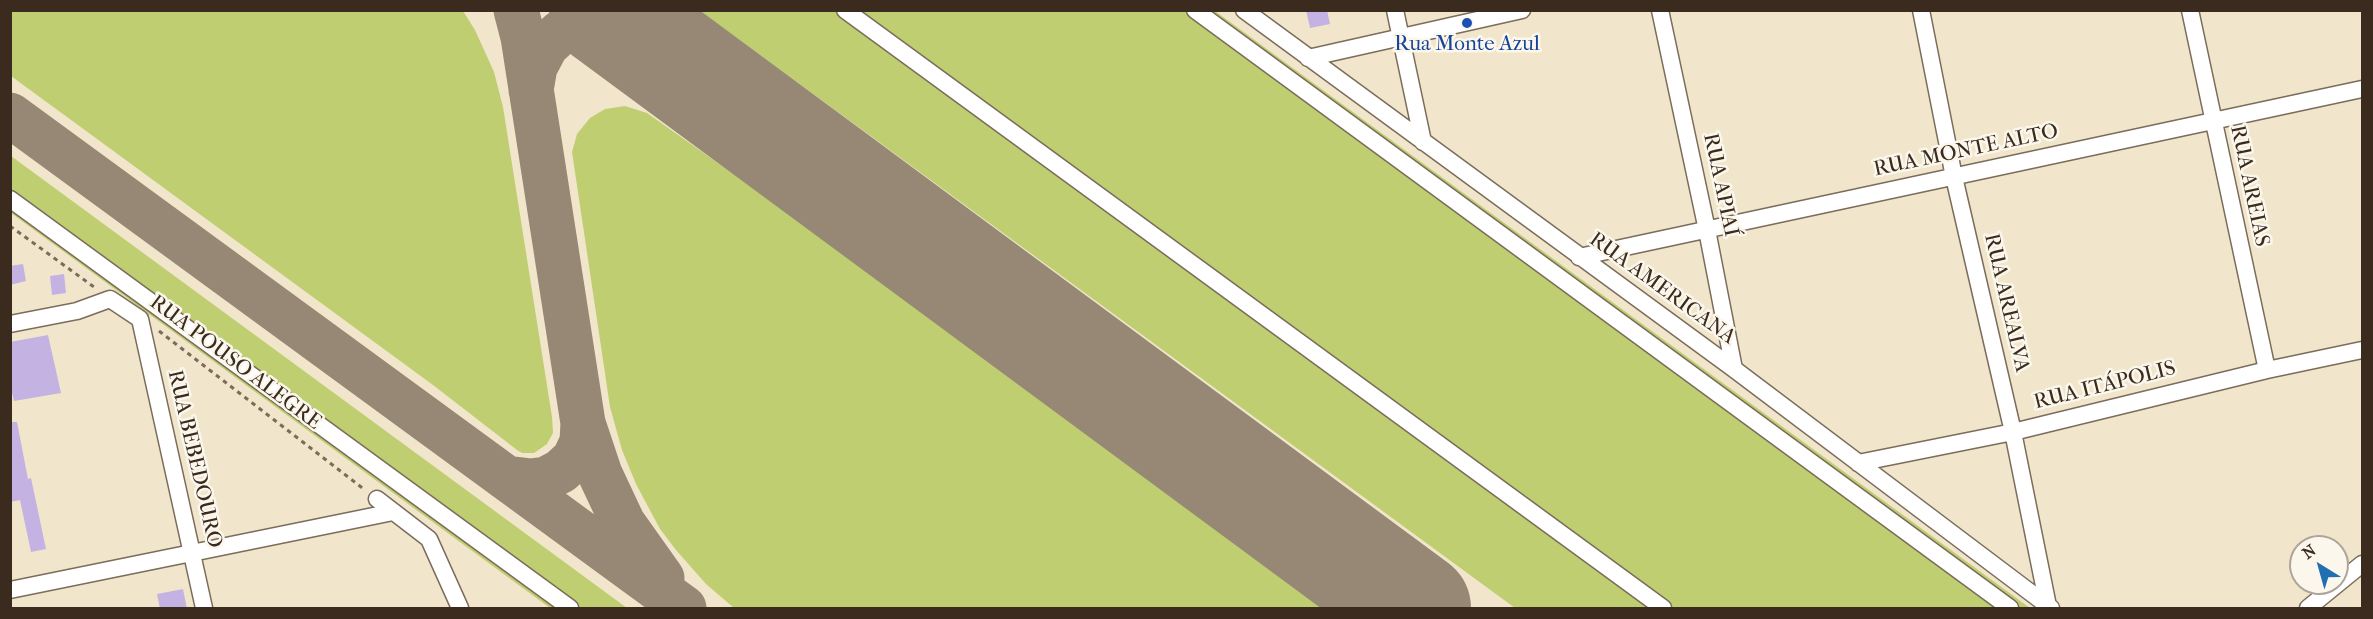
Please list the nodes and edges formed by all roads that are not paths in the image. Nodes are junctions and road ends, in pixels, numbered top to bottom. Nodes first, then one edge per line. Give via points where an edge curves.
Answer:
1 (845, 10) edge
2 (1195, 10) edge
3 (1244, 10) edge
4 (1395, 10) edge
5 (1522, 10) edge
6 (1660, 10) edge
7 (1921, 10) edge
8 (2190, 10) edge
9 (1401, 38) junction
10 (1308, 58) junction
11 (2362, 89) edge
12 (2212, 122) junction
13 (1423, 142) junction
14 (1954, 177) junction
15 (10, 199) edge
16 (1707, 230) junction
17 (1579, 257) junction
18 (140, 319) joint
19 (10, 324) edge
20 (2362, 350) edge
21 (1734, 369) junction
22 (2266, 370) junction
23 (2013, 432) junction
24 (1858, 464) junction
25 (377, 499) road end
26 (393, 512) junction
27 (192, 553) junction
28 (2362, 564) edge
29 (10, 590) edge
30 (2050, 607) edge
31 (204, 609) edge
32 (460, 609) edge
33 (570, 609) edge
34 (1663, 609) edge
35 (2010, 609) edge
36 (2308, 609) edge

1 - 34 street
2 - 35 street
3 - 10 street, RUA AMERICANA
4 - 9 street
5 - 9 street
6 - 16 street, RUA APIAÍ
7 - 14 street, RUA AREALVA
8 - 12 street, RUA AREIAS
9 - 10 street
9 - 13 street
10 - 13 street, RUA AMERICANA
11 - 12 street, RUA MONTE ALTO
12 - 14 street, RUA MONTE ALTO
12 - 22 street, RUA AREIAS
13 - 17 street, RUA AMERICANA
14 - 16 street, RUA MONTE ALTO
14 - 23 street, RUA AREALVA
15 - 33 street
16 - 17 street, RUA MONTE ALTO
16 - 21 street, RUA APIAÍ
17 - 21 street, RUA AMERICANA
18 - 19 street, RUA POUSO ALEGRE via 110,299 77,311
18 - 27 street, RUA BEBEDOURO
20 - 22 street, RUA ITÁPOLIS
21 - 24 street, RUA AMERICANA
22 - 23 street, RUA ITÁPOLIS
23 - 24 street, RUA ITÁPOLIS
23 - 30 street, RUA AREALVA
24 - 30 street, RUA AMERICANA
25 - 26 street
26 - 27 street
26 - 32 street via 429,539
27 - 29 street
27 - 31 street, RUA BEBEDOURO
28 - 36 street

